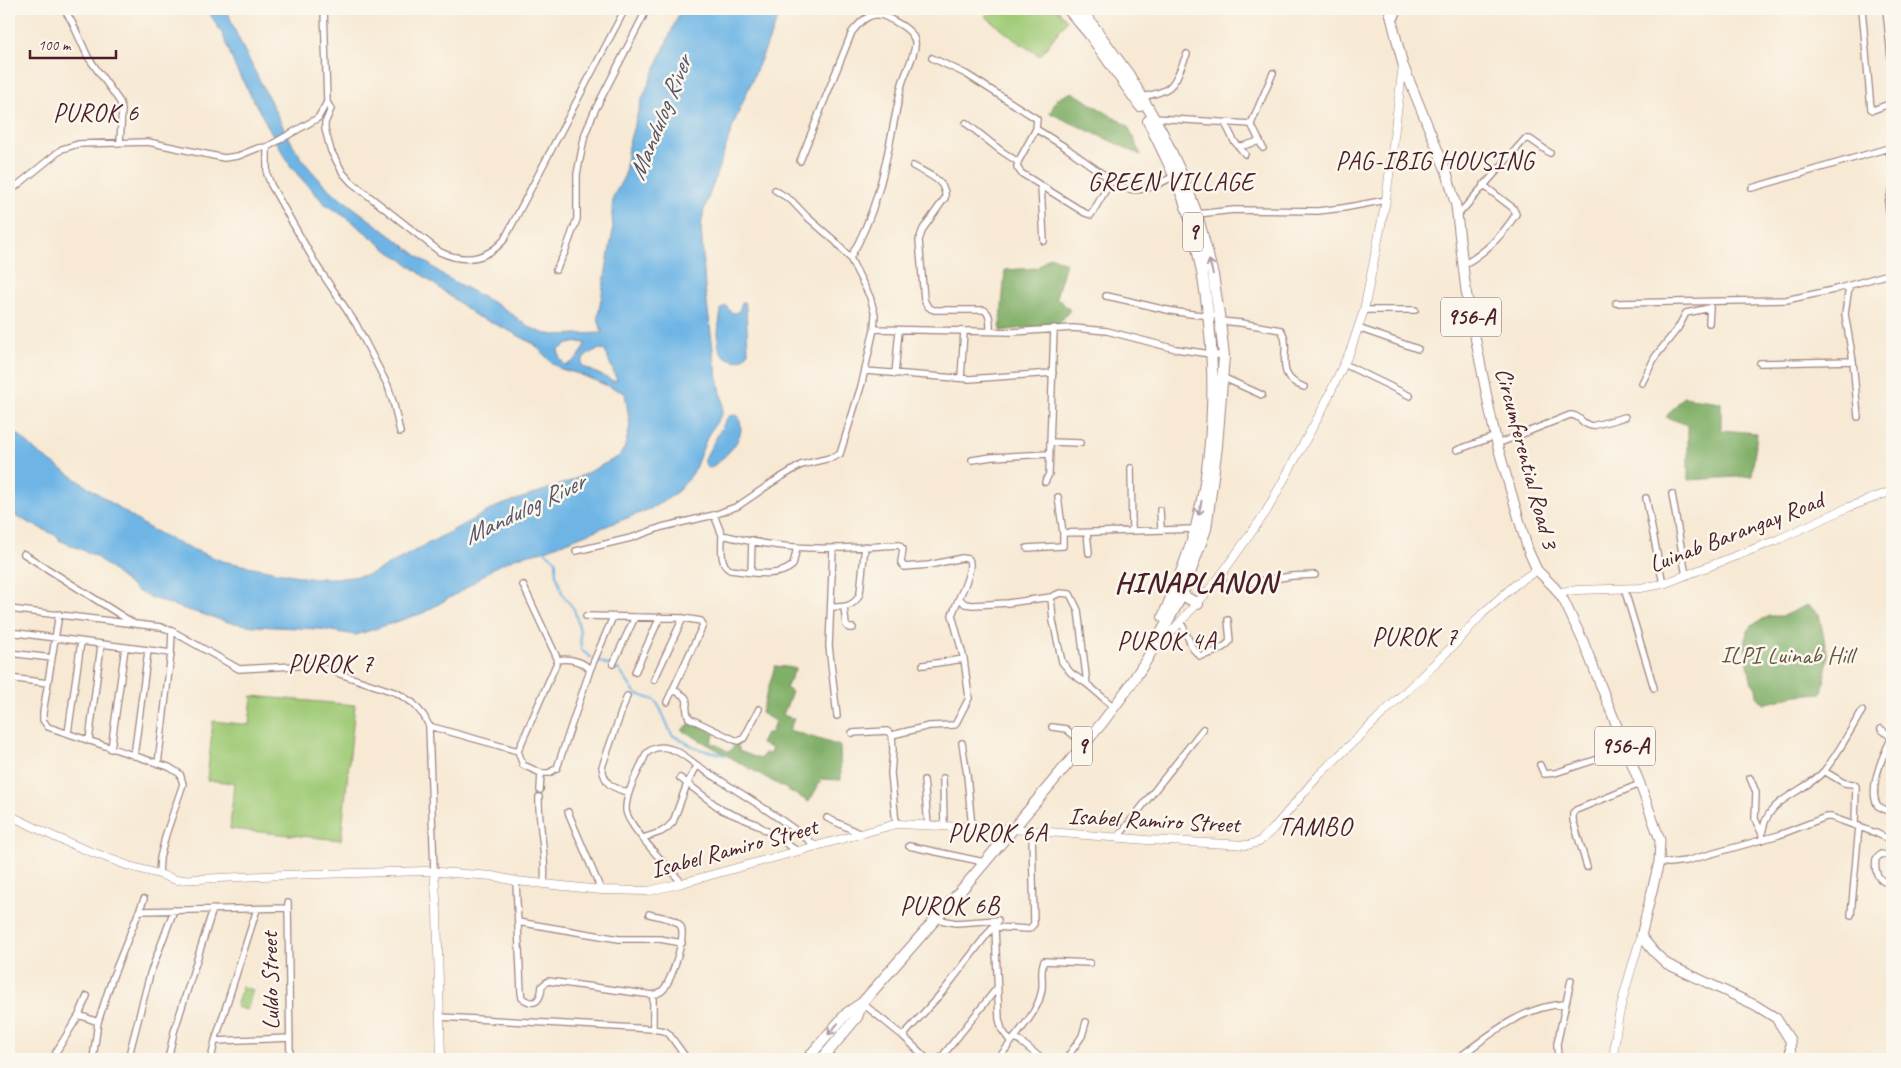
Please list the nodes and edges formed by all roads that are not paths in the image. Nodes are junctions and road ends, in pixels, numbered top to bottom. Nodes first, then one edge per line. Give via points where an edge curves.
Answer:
1 (64, 9) edge
2 (324, 9) edge
3 (625, 9) edge
4 (647, 9) edge
5 (1068, 9) edge
6 (1389, 9) edge
7 (1399, 9) edge
8 (1862, 9) edge
9 (1886, 9) edge
10 (1085, 11) edge
11 (1393, 24) junction
12 (1187, 54) dead end
13 (932, 58) dead end
14 (1403, 65) junction
15 (1892, 68) edge
16 (1273, 73) dead end
17 (1142, 97) junction
18 (327, 102) junction
19 (1892, 104) edge
20 (1154, 118) junction
21 (966, 122) dead end
22 (1224, 123) junction
23 (1251, 124) junction
24 (1036, 129) junction
25 (1260, 141) junction
26 (120, 142) junction
27 (267, 147) junction
28 (1890, 147) edge
29 (1239, 148) junction
30 (1263, 148) dead end
31 (1550, 153) dead end
32 (1245, 154) dead end
33 (800, 161) dead end
34 (1018, 162) junction
35 (1892, 162) edge
36 (914, 166) dead end
37 (1177, 174) junction
38 (1111, 180) junction
39 (1483, 185) junction
40 (1041, 186) junction
41 (1752, 188) dead end
42 (9, 190) edge
43 (775, 190) dead end
44 (1892, 190) edge
45 (1386, 200) junction
46 (1197, 214) junction
47 (1458, 215) junction
48 (1892, 232) edge
49 (1044, 241) dead end
50 (850, 258) junction
51 (1463, 265) junction
52 (556, 270) dead end
53 (1892, 273) edge
54 (1849, 286) junction
55 (1106, 296) dead end
56 (1616, 303) dead end
57 (1711, 305) junction
58 (1364, 310) junction
59 (1415, 310) dead end
60 (1208, 315) junction
61 (1220, 318) junction
62 (1710, 323) dead end
63 (1054, 328) junction
64 (1358, 328) junction
65 (874, 329) junction
66 (900, 330) junction
67 (964, 331) junction
68 (990, 332) junction
69 (1418, 349) dead end
70 (1213, 355) junction
71 (1224, 356) junction
72 (1853, 361) junction
73 (1760, 363) dead end
74 (1344, 364) junction
75 (865, 371) junction
76 (1053, 373) junction
77 (895, 374) junction
78 (1222, 377) junction
79 (961, 378) junction
80 (1642, 383) dead end
81 (1304, 387) dead end
82 (1262, 395) dead end
83 (1410, 396) dead end
84 (1625, 417) dead end
85 (1858, 417) dead end
86 (400, 432) dead end
87 (1496, 440) junction
88 (1050, 442) junction
89 (1080, 443) dead end
90 (1457, 450) dead end
91 (1050, 454) junction
92 (972, 460) dead end
93 (1131, 468) dead end
94 (1045, 482) dead end
95 (1892, 491) edge
96 (1672, 494) dead end
97 (1058, 497) dead end
98 (1646, 498) dead end
99 (1160, 510) dead end
100 (714, 515) junction
101 (1161, 528) junction
102 (1132, 529) junction
103 (1201, 529) junction
104 (1063, 533) junction
105 (1087, 533) junction
106 (722, 535) junction
107 (752, 540) junction
108 (865, 546) junction
109 (797, 547) junction
110 (833, 548) junction
111 (1027, 548) dead end
112 (576, 551) dead end
113 (1089, 553) dead end
114 (24, 554) dead end
115 (1537, 570) junction
116 (751, 572) junction
117 (1315, 575) dead end
118 (1686, 576) junction
119 (1216, 582) junction
120 (1663, 584) junction
121 (523, 585) dead end
122 (1624, 588) junction
123 (1559, 592) junction
124 (1182, 596) junction
125 (1051, 597) junction
126 (959, 598) junction
127 (1198, 604) junction
128 (831, 606) junction
129 (844, 607) junction
130 (9, 608) edge
131 (58, 614) junction
132 (586, 616) dead end
133 (613, 617) junction
134 (635, 617) junction
135 (660, 617) junction
136 (683, 618) junction
137 (1228, 620) dead end
138 (1181, 622) junction
139 (135, 624) junction
140 (853, 628) dead end
141 (172, 631) junction
142 (9, 632) edge
143 (55, 638) junction
144 (81, 642) junction
145 (102, 646) junction
146 (125, 648) junction
147 (148, 651) junction
148 (9, 653) edge
149 (171, 653) junction
150 (52, 658) junction
151 (964, 659) junction
152 (558, 660) junction
153 (1146, 660) junction
154 (613, 664) dead end
155 (923, 665) dead end
156 (590, 670) junction
157 (635, 672) dead end
158 (9, 678) edge
159 (654, 680) dead end
160 (48, 683) junction
161 (1088, 684) junction
162 (1654, 688) dead end
163 (673, 690) junction
164 (627, 696) dead end
165 (667, 702) dead end
166 (1114, 707) junction
167 (758, 709) dead end
168 (1862, 711) dead end
169 (837, 716) dead end
170 (428, 726) junction
171 (1052, 727) dead end
172 (1203, 729) dead end
173 (1881, 729) dead end
174 (68, 733) junction
175 (852, 733) dead end
176 (892, 735) junction
177 (1892, 737) edge
178 (88, 741) junction
179 (962, 744) dead end
180 (1084, 744) junction
181 (111, 749) junction
182 (1626, 750) junction
183 (518, 751) junction
184 (134, 756) junction
185 (158, 764) junction
186 (1540, 765) dead end
187 (697, 766) junction
188 (1824, 771) junction
189 (541, 773) junction
190 (680, 778) dead end
191 (943, 778) dead end
192 (1750, 778) dead end
193 (924, 780) dead end
194 (687, 784) junction
195 (1640, 784) junction
196 (540, 790) dead end
197 (629, 793) junction
198 (539, 797) dead end
199 (568, 812) dead end
200 (1892, 813) edge
201 (9, 815) edge
202 (827, 818) dead end
203 (896, 824) junction
204 (928, 825) junction
205 (944, 826) junction
206 (1857, 826) junction
207 (972, 828) junction
208 (1012, 829) junction
209 (1032, 832) junction
210 (859, 834) junction
211 (1118, 837) junction
212 (1762, 837) junction
213 (643, 838) junction
214 (1892, 841) edge
215 (816, 846) junction
216 (909, 846) dead end
217 (796, 850) junction
218 (1892, 857) edge
219 (984, 862) junction
220 (1660, 862) junction
221 (1587, 867) dead end
222 (430, 871) junction
223 (158, 874) junction
224 (516, 881) junction
225 (544, 883) junction
226 (682, 883) junction
227 (1892, 884) edge
228 (601, 890) junction
229 (144, 899) dead end
230 (214, 909) junction
231 (257, 909) junction
232 (174, 910) junction
233 (140, 911) junction
234 (649, 914) dead end
235 (1851, 915) dead end
236 (936, 919) junction
237 (998, 920) junction
238 (518, 922) junction
239 (995, 927) junction
240 (1641, 936) junction
241 (682, 943) junction
242 (1090, 963) dead end
243 (1570, 980) dead end
244 (997, 988) junction
245 (653, 995) junction
246 (87, 996) dead end
247 (862, 1003) junction
248 (1565, 1004) junction
249 (79, 1016) junction
250 (440, 1017) junction
251 (98, 1022) junction
252 (1086, 1022) dead end
253 (653, 1029) junction
254 (903, 1036) junction
255 (290, 1038) junction
256 (1013, 1039) junction
257 (215, 1041) junction
258 (56, 1052) dead end
259 (93, 1059) edge
260 (128, 1059) edge
261 (168, 1059) edge
262 (211, 1059) edge
263 (290, 1059) edge
264 (441, 1059) edge
265 (687, 1059) edge
266 (807, 1059) edge
267 (822, 1059) edge
268 (927, 1059) edge
269 (940, 1059) edge
270 (998, 1059) edge
271 (1042, 1059) edge
272 (1066, 1059) edge
273 (1457, 1059) edge
274 (1558, 1059) edge
275 (1614, 1059) edge
276 (1791, 1059) edge

1 - 26 street via 88,57 120,102
2 - 18 street
3 - 18 street via 504,240 487,254 476,258 464,260 440,252 351,182 337,163 326,138 325,123 331,109
4 - 52 street via 586,134 577,174 577,218
5 - 37 highway, 9 via 1143,110
6 - 11 main road, 956-A
7 - 11 street
8 - 19 street via 1871,109
9 - 15 street
10 - 17 highway, 9
11 - 14 main road, 956-A
12 - 17 street via 1172,86
13 - 24 street via 966,74 1037,119
14 - 45 street, 956-A
14 - 47 main road, Circumferential Road 3 / 956-A via 1447,173
16 - 23 street
17 - 20 highway, 9
18 - 27 street via 318,118
20 - 22 street
20 - 37 highway, 9
21 - 34 street
22 - 23 street
22 - 29 street
23 - 25 street
24 - 34 street
24 - 38 street
25 - 29 street
25 - 30 street
26 - 27 street via 148,142 224,158
26 - 42 street via 71,145
27 - 86 street via 267,174 271,184 317,266 356,324 388,386
28 - 35 street
28 - 41 street
29 - 32 street
31 - 39 street via 1530,139 1524,139
33 - 50 street via 852,32 861,21 880,14 911,33 915,47 903,82 886,168 866,229
34 - 40 street via 1020,173
36 - 68 street via 940,182 946,192 919,240 926,304 934,310 984,310 990,317
37 - 38 street via 1135,191
37 - 46 highway, 9
37 - 60 highway, 9 via 1191,222
38 - 40 street via 1091,216
39 - 47 street
39 - 51 street via 1513,208 1516,214 1505,232
40 - 49 street
43 - 50 street via 792,201
44 - 48 street via 1888,203
45 - 46 street via 1318,211 1234,210
45 - 58 street, 956-A
61 -> 46 highway, 9
47 - 51 main road, Circumferential Road 3 / 956-A
50 - 65 street via 870,297 875,315
51 - 87 main road, Circumferential Road 3 / 956-A
53 - 54 street
54 - 57 street via 1786,300
54 - 72 street via 1845,314
55 - 60 street via 1157,309
56 - 57 street
57 - 62 street
57 - 80 street via 1686,313 1655,357
58 - 59 street
58 - 64 street, 956-A
60 - 61 street
60 - 70 highway, 9
61 - 71 highway, 9
61 - 81 street via 1281,330 1286,373 1294,383
63 - 68 street
63 - 70 street via 1107,331
63 - 76 street
64 - 69 street
64 - 74 street, 956-A
65 - 66 street
65 - 75 street
66 - 67 street
66 - 77 street
67 - 68 street
67 - 79 street
70 - 71 street
70 -> 103 highway, 9
71 - 78 highway, 9
72 - 73 street
72 - 85 street
74 - 83 street
74 - 119 street, 956-A via 1266,512
75 - 77 street
75 - 100 street via 840,454 801,465 738,506
76 - 79 street
76 - 88 street
77 - 79 street
78 - 82 street
78 - 103 highway, 9 via 1217,446
84 - 87 street via 1592,426 1570,415
87 - 90 street
87 - 115 main road, Circumferential Road 3 / 956-A via 1528,550
88 - 89 street
88 - 91 street
91 - 92 street
91 - 94 street
93 - 102 street
95 - 118 street, Luinab Barangay Road
96 - 118 street
97 - 104 street
98 - 120 street
99 - 101 street
100 - 106 street
100 - 112 street
101 - 102 street
101 - 103 street
102 - 105 street
103 - 124 highway, 9
103 - 153 highway, 9
104 - 105 street
104 - 111 street via 1063,546
105 - 113 street
106 - 107 street
106 - 116 street via 722,559 726,568
107 - 109 street
107 - 116 street
108 - 110 street
108 - 126 street via 899,545 903,549 901,562 904,567 962,558 969,560 965,586
108 - 129 street via 858,599
109 - 110 street
109 - 116 street via 789,569 772,573
110 - 128 street
114 - 139 street
115 - 123 main road, Circumferential Road 3 / 956-A
115 - 211 street, Isabel Ramiro Street via 1483,613 1318,776 1264,839 1248,845
117 - 119 street via 1234,585
118 - 120 street, Luinab Barangay Road
119 - 127 street, 956-A
120 - 122 street, Luinab Barangay Road
121 - 152 street
122 - 123 street, Luinab Barangay Road
122 - 162 street
123 - 182 main road, Circumferential Road 3 / 956-A via 1583,642
124 - 127 highway
124 - 153 highway, 9
125 - 126 street via 973,606
125 - 161 street via 1062,662 1071,673
125 - 161 street via 1067,592 1075,601
126 - 151 street via 952,615
127 - 138 street, 956-A
128 - 129 street
128 - 169 street via 829,646
129 - 140 street via 846,625
130 - 131 street
131 - 139 street
131 - 143 street
132 - 133 street
133 - 134 street
133 - 156 street
134 - 135 street
134 - 154 street
135 - 136 street
135 - 157 street
136 - 159 street
136 - 163 street via 701,621 703,625
137 - 138 street via 1230,641 1227,645 1200,656 1193,649
138 - 153 street, 956-A
139 - 141 street
141 - 149 street
141 - 170 street via 238,670 313,665 396,693 413,703
142 - 143 street
143 - 144 street
143 - 150 street
144 - 145 street
144 - 174 street
145 - 146 street
145 - 178 street
146 - 147 street
146 - 181 street
147 - 149 street
147 - 184 street
148 - 150 street
149 - 185 street
150 - 160 street
151 - 155 street
151 - 176 street via 969,698 955,725 929,726
152 - 156 street via 583,663
152 - 183 street
153 - 166 highway, 9
156 - 189 street via 557,768
158 - 160 street
160 - 174 street via 43,720 48,727
161 - 166 street
163 - 165 street
163 - 167 street via 687,698 689,718 739,741 744,738
164 - 197 street via 602,767 603,777 610,786
166 - 180 highway, 9
168 - 188 street
170 - 183 street
170 - 222 street
171 - 180 street via 1066,729
172 - 211 street
173 - 177 street
174 - 178 street
175 - 176 street via 887,731
176 - 203 street via 891,773
177 - 200 street via 1878,769 1874,798 1878,806
178 - 181 street
179 - 207 street
180 - 208 highway, 9
181 - 184 street
182 - 186 street via 1554,774 1544,774
182 - 195 main road, Circumferential Road 3 / 956-A
183 - 189 street via 523,765
184 - 185 street
185 - 223 street via 175,770 184,784 166,834
187 - 194 street
187 - 197 street via 669,748 650,750
187 - 215 street via 767,809
188 - 206 street via 1856,786
188 - 212 street via 1777,805 1765,820
189 - 196 street
190 - 194 street
191 - 205 street
192 - 212 street via 1756,792 1755,819
193 - 204 street
194 - 213 street via 673,822 668,828
194 - 217 street via 722,810 756,824
195 - 220 main road, Circumferential Road 3 / 956-A via 1660,840
195 - 221 street via 1573,813
197 - 213 street via 626,814
198 - 225 street
199 - 228 street
201 - 223 street via 89,851
202 - 210 street
203 - 204 street, Isabel Ramiro Street
203 - 210 street, Isabel Ramiro Street
204 - 205 street, Isabel Ramiro Street
205 - 207 street, Isabel Ramiro Street
206 - 212 street via 1826,817 1801,828
206 - 214 street
206 - 235 street
207 - 208 street, Isabel Ramiro Street
208 - 209 street, Isabel Ramiro Street
208 - 219 highway, 9
209 - 211 street, Isabel Ramiro Street
209 - 239 street via 1034,924 1029,929
210 - 215 street, Isabel Ramiro Street
212 - 220 street via 1686,860
213 - 226 street
215 - 217 street, Isabel Ramiro Street
216 - 219 street
217 - 226 street, Isabel Ramiro Street
218 - 227 street via 1881,854 1875,864 1881,881
219 - 236 highway, 9
220 - 240 main road, Circumferential Road 3 / 956-A
222 - 223 street, Isabel Ramiro Street via 187,881
222 - 224 street, Isabel Ramiro Street
222 - 250 street via 438,930
224 - 225 street, Isabel Ramiro Street
224 - 238 street
225 - 228 street, Isabel Ramiro Street
226 - 228 street, Isabel Ramiro Street via 649,891
229 - 233 street
230 - 231 street
230 - 232 street
230 - 261 street
231 - 255 street, Luldo Street via 288,905
231 - 257 street
232 - 233 street
232 - 260 street via 150,974
233 - 251 street
234 - 241 street via 677,922 681,926
236 - 237 street via 956,923
236 - 247 highway, 9
237 - 239 street
237 - 254 street
238 - 241 street via 619,939 660,938
238 - 245 street via 520,992 527,1001 538,1000 542,986 548,982
239 - 244 street
240 - 275 street via 1619,1017
240 - 276 main road via 1668,964 1776,1018 1790,1040
241 - 245 street via 664,990
242 - 256 street via 1044,960 1040,998 1030,1018
243 - 248 street
244 - 256 street via 1000,1025
244 - 269 street
245 - 253 street
246 - 249 street
247 - 254 street
247 -> 266 highway, 9 via 847,1013
247 - 267 highway, 9 via 857,1017
248 - 273 street via 1548,1006 1502,1026
248 - 274 street via 1557,1044
249 - 251 street
249 - 258 street
250 - 253 street
250 - 264 street
251 - 259 street
252 - 272 street via 1082,1036
253 - 265 street via 669,1034
254 - 268 street
255 - 257 street
255 - 263 street, Luldo Street
256 - 270 street
256 - 271 street
257 - 262 street

